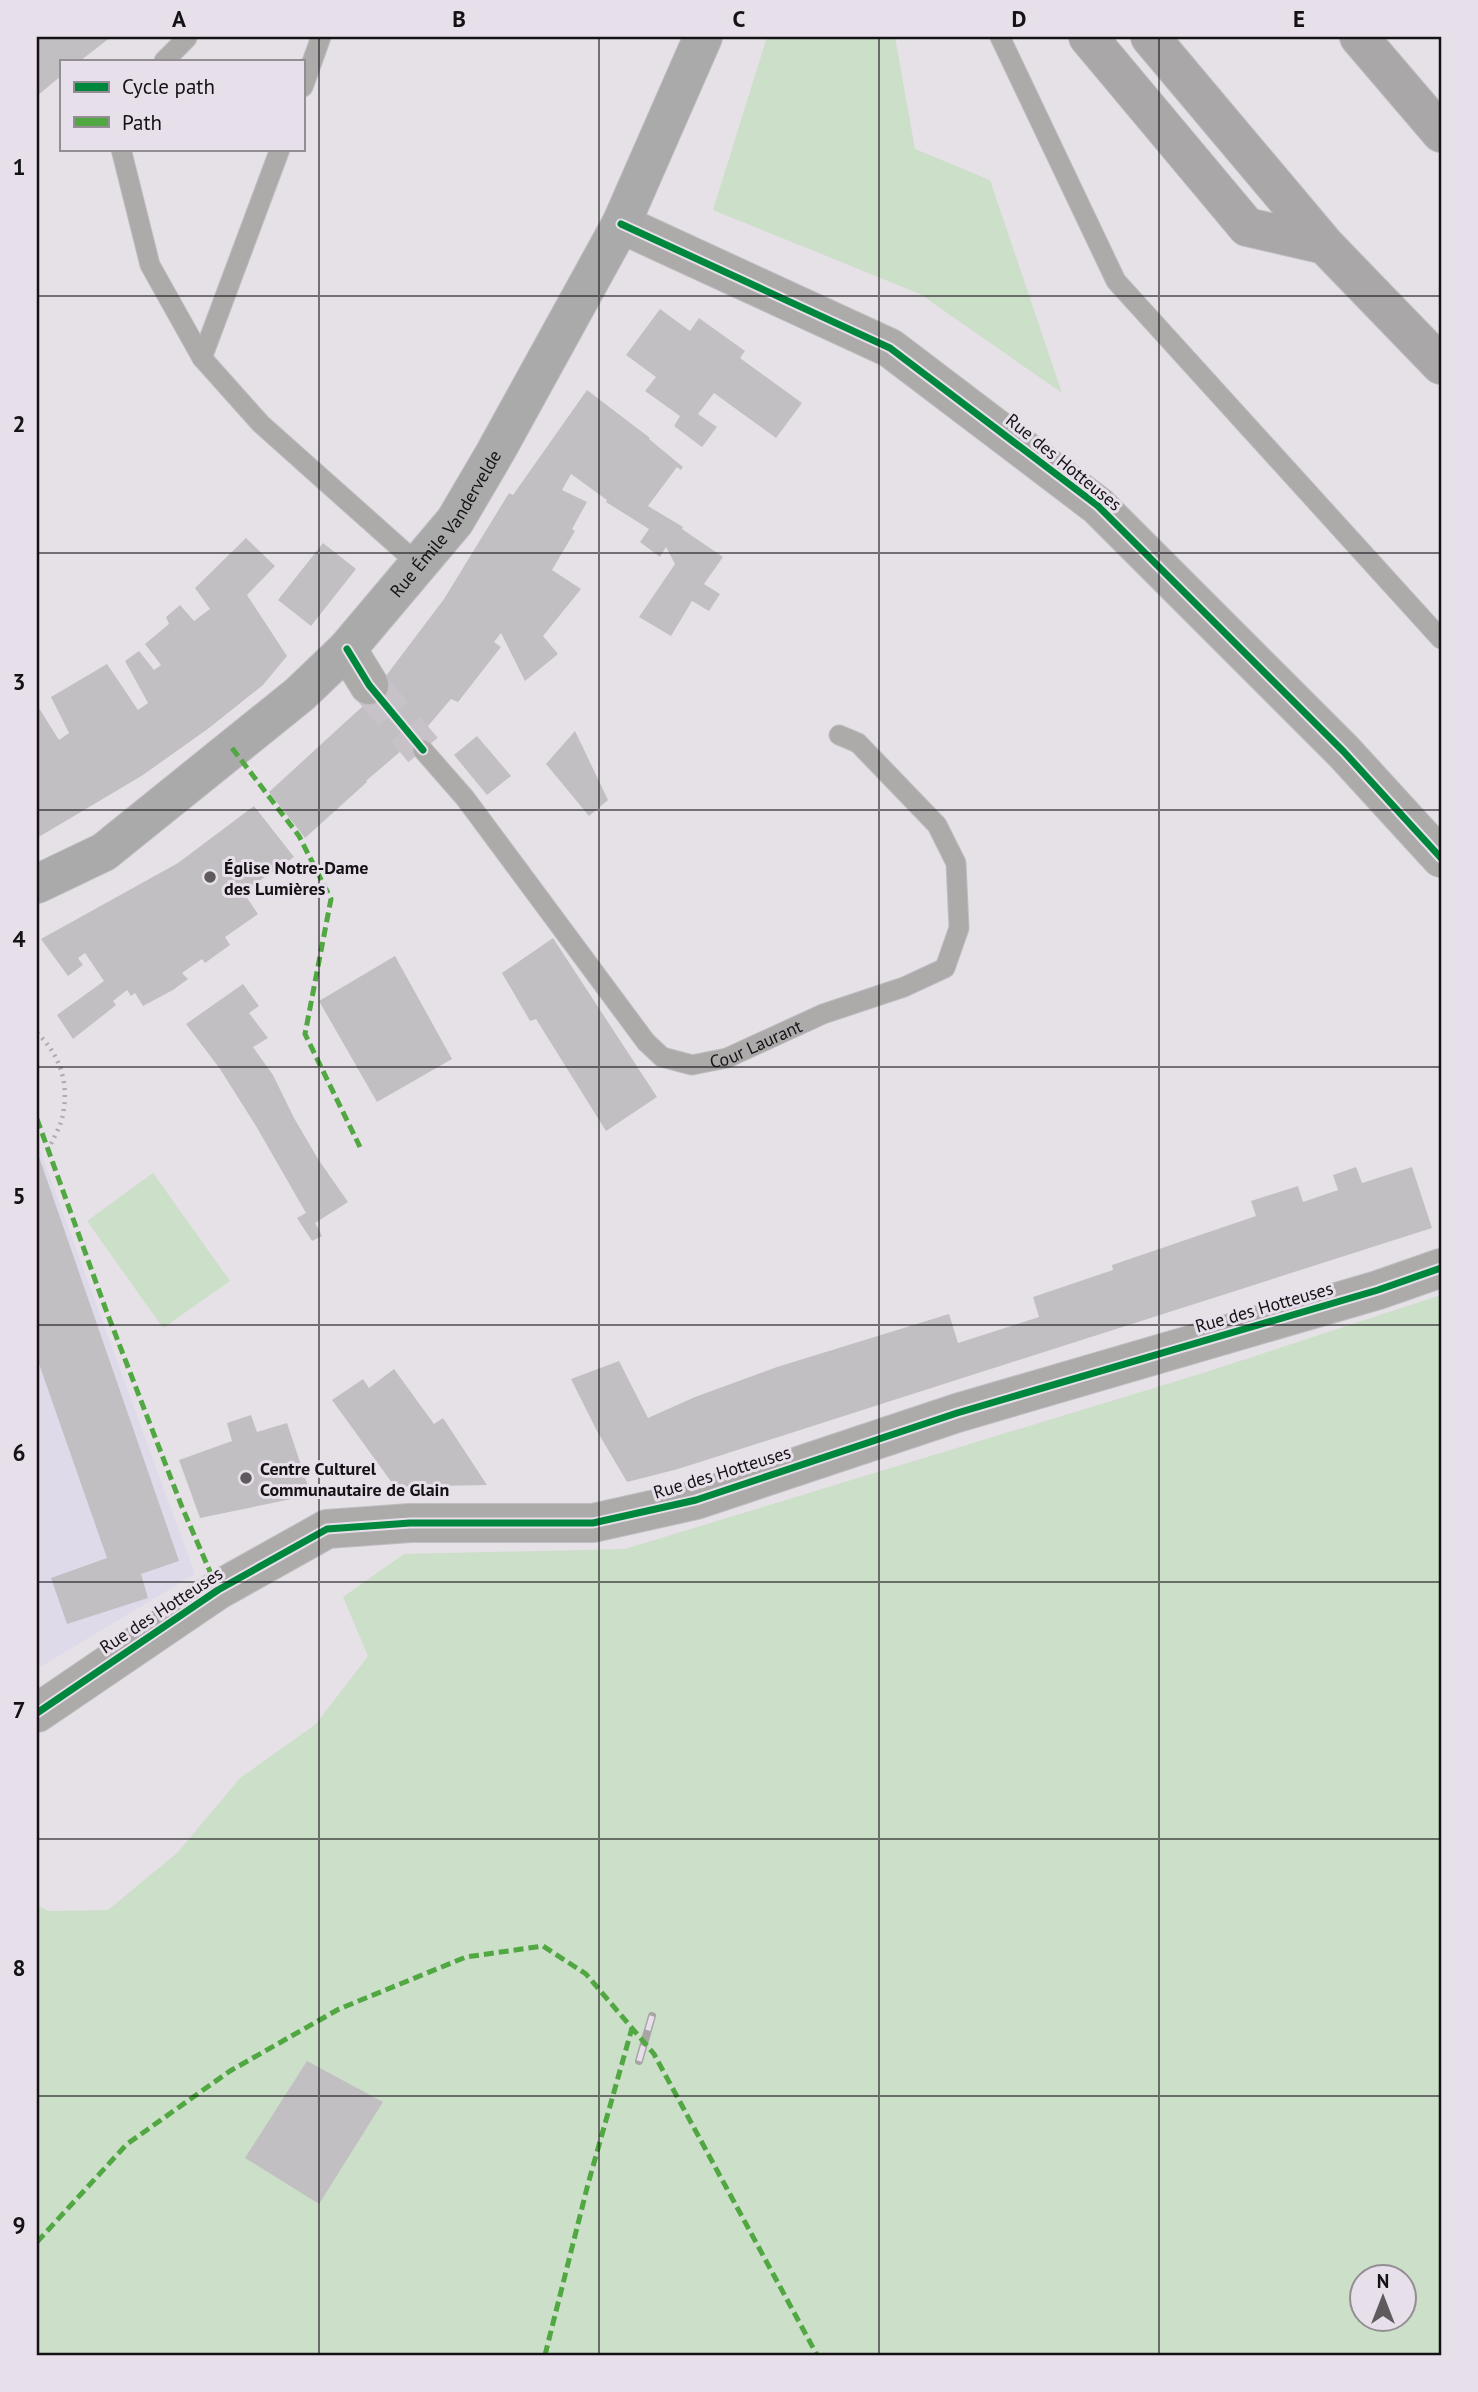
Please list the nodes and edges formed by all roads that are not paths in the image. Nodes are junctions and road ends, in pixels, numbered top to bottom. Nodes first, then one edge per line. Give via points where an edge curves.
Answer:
1 (321, 37) edge
2 (703, 37) edge
3 (1000, 37) edge
4 (1088, 37) edge
5 (1150, 37) edge
6 (1359, 37) edge
7 (187, 38) edge
8 (165, 60) edge
9 (304, 83) edge
10 (1441, 133) edge
11 (121, 150) edge
12 (280, 150) edge
13 (621, 224) junction
14 (1325, 245) junction
15 (202, 358) junction
16 (1441, 365) edge
17 (418, 565) junction
18 (1441, 639) edge
19 (347, 649) junction
20 (369, 684) tunnel mouth
21 (839, 735) dead end
22 (423, 750) tunnel mouth
23 (1441, 858) edge
24 (37, 884) edge
25 (1441, 1268) edge
26 (37, 1713) edge

1 - 9 lane
2 - 13 main road, Rue Émile Vandervelde
3 - 18 lane via 1116,281
4 - 14 highway via 1247,228
5 - 14 highway
6 - 10 highway
7 - 8 lane
11 - 15 lane via 150,265
12 - 15 lane
13 - 17 main road, Rue Émile Vandervelde via 455,521
13 - 23 street, Rue des Hotteuses via 890,348 1098,506 1344,752
14 - 16 highway
15 - 17 lane via 261,424
17 - 19 main road, Rue Émile Vandervelde
19 - 20 street
19 - 24 main road, Rue Émile Vandervelde via 300,694 104,852
21 - 22 lane, Cour Laurant via 858,743 937,825 956,863 959,928 945,968 823,1014 727,1058 692,1065 662,1057 646,1042 465,798
25 - 26 street, Rue des Hotteuses via 957,1413 696,1500 593,1523 410,1523 327,1529 218,1590

